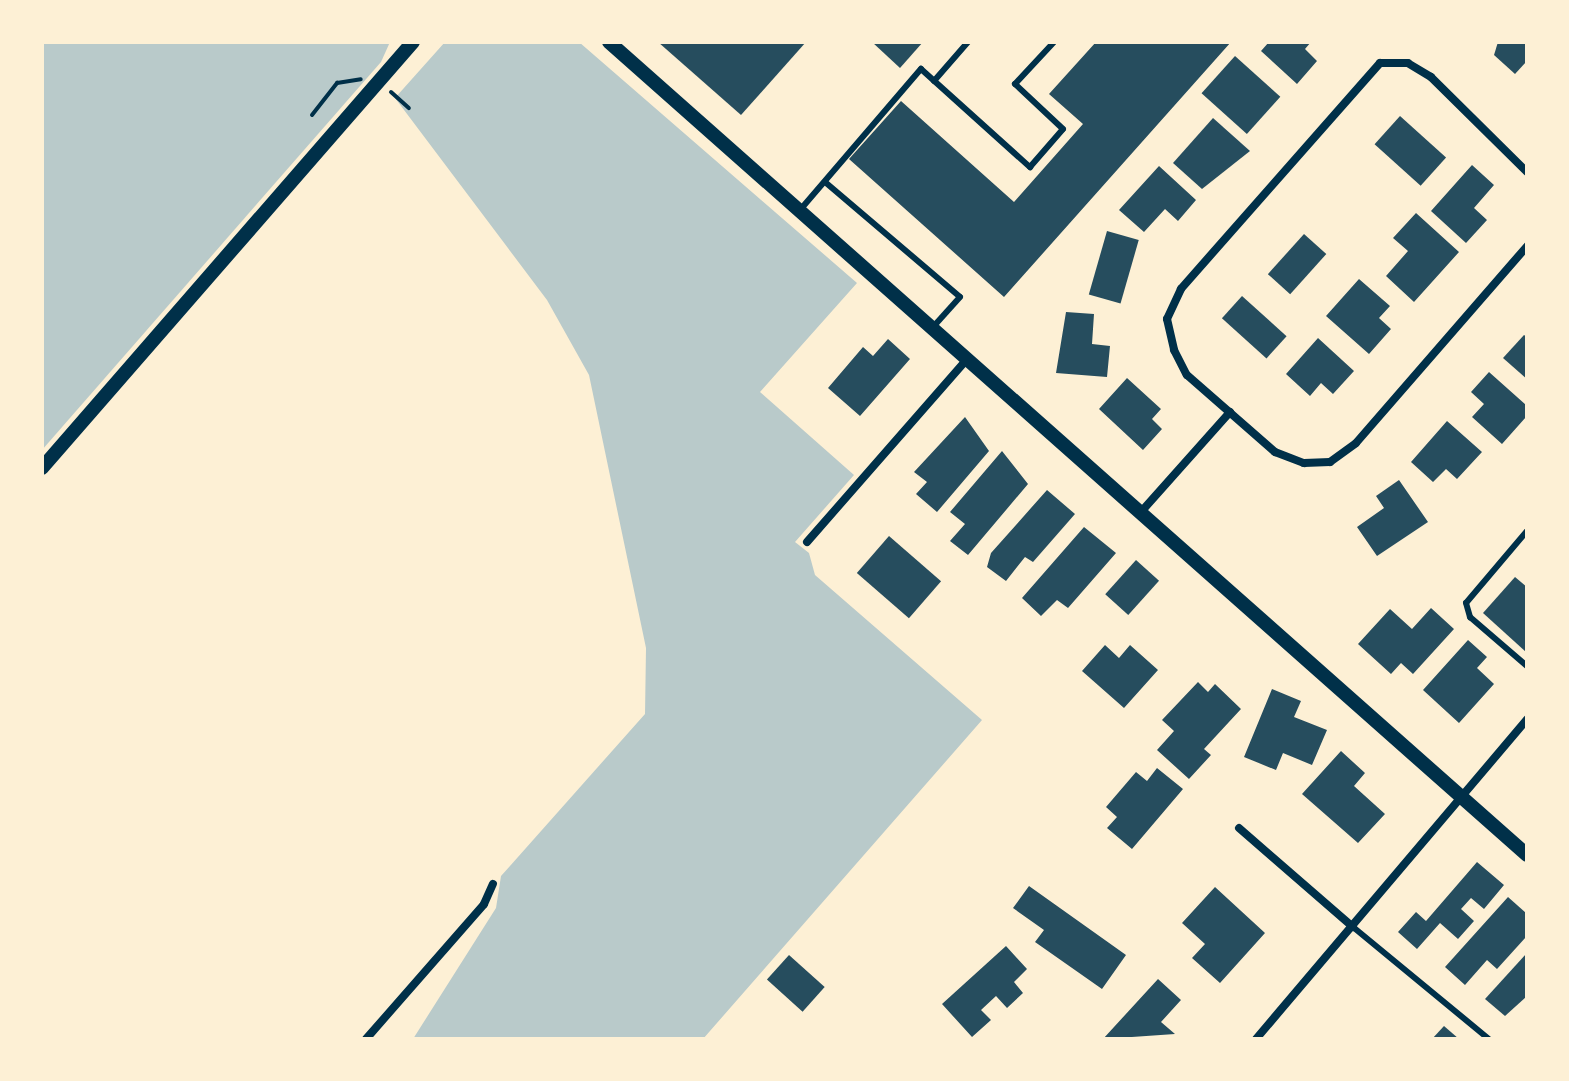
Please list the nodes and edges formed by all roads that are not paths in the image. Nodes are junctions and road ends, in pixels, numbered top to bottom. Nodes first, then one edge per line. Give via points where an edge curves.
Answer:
1 (413, 42) edge
2 (609, 42) edge
3 (968, 42) edge
4 (1054, 42) edge
5 (934, 81) junction
6 (1527, 172) edge
7 (825, 182) junction
8 (800, 210) junction
9 (1527, 246) edge
10 (933, 327) junction
11 (968, 357) junction
12 (1230, 412) junction
13 (42, 468) edge
14 (1141, 512) junction
15 (1527, 531) edge
16 (807, 542) dead end
17 (1527, 666) edge
18 (1527, 719) edge
19 (1461, 795) junction
20 (1239, 828) dead end
21 (1527, 855) edge
22 (493, 884) dead end
23 (1353, 927) junction
24 (366, 1039) edge
25 (1256, 1039) edge
26 (1489, 1039) edge

1 - 13 street
2 - 8 street
3 - 5 lane
4 - 5 lane via 1015,84 1063,129 1030,167
5 - 7 lane via 921,69
6 - 12 street via 1431,77 1408,63 1380,63 1364,73 1181,289 1167,319 1187,375
7 - 8 lane
7 - 10 lane via 960,297
8 - 10 street
9 - 12 street via 1356,443 1330,462 1304,463 1275,452
10 - 11 street
11 - 14 street
11 - 16 street
12 - 14 street
14 - 19 street
15 - 17 lane via 1466,603 1470,617
18 - 19 street
19 - 21 street
19 - 23 street
20 - 23 street
22 - 24 street via 484,904
23 - 25 street
23 - 26 lane

